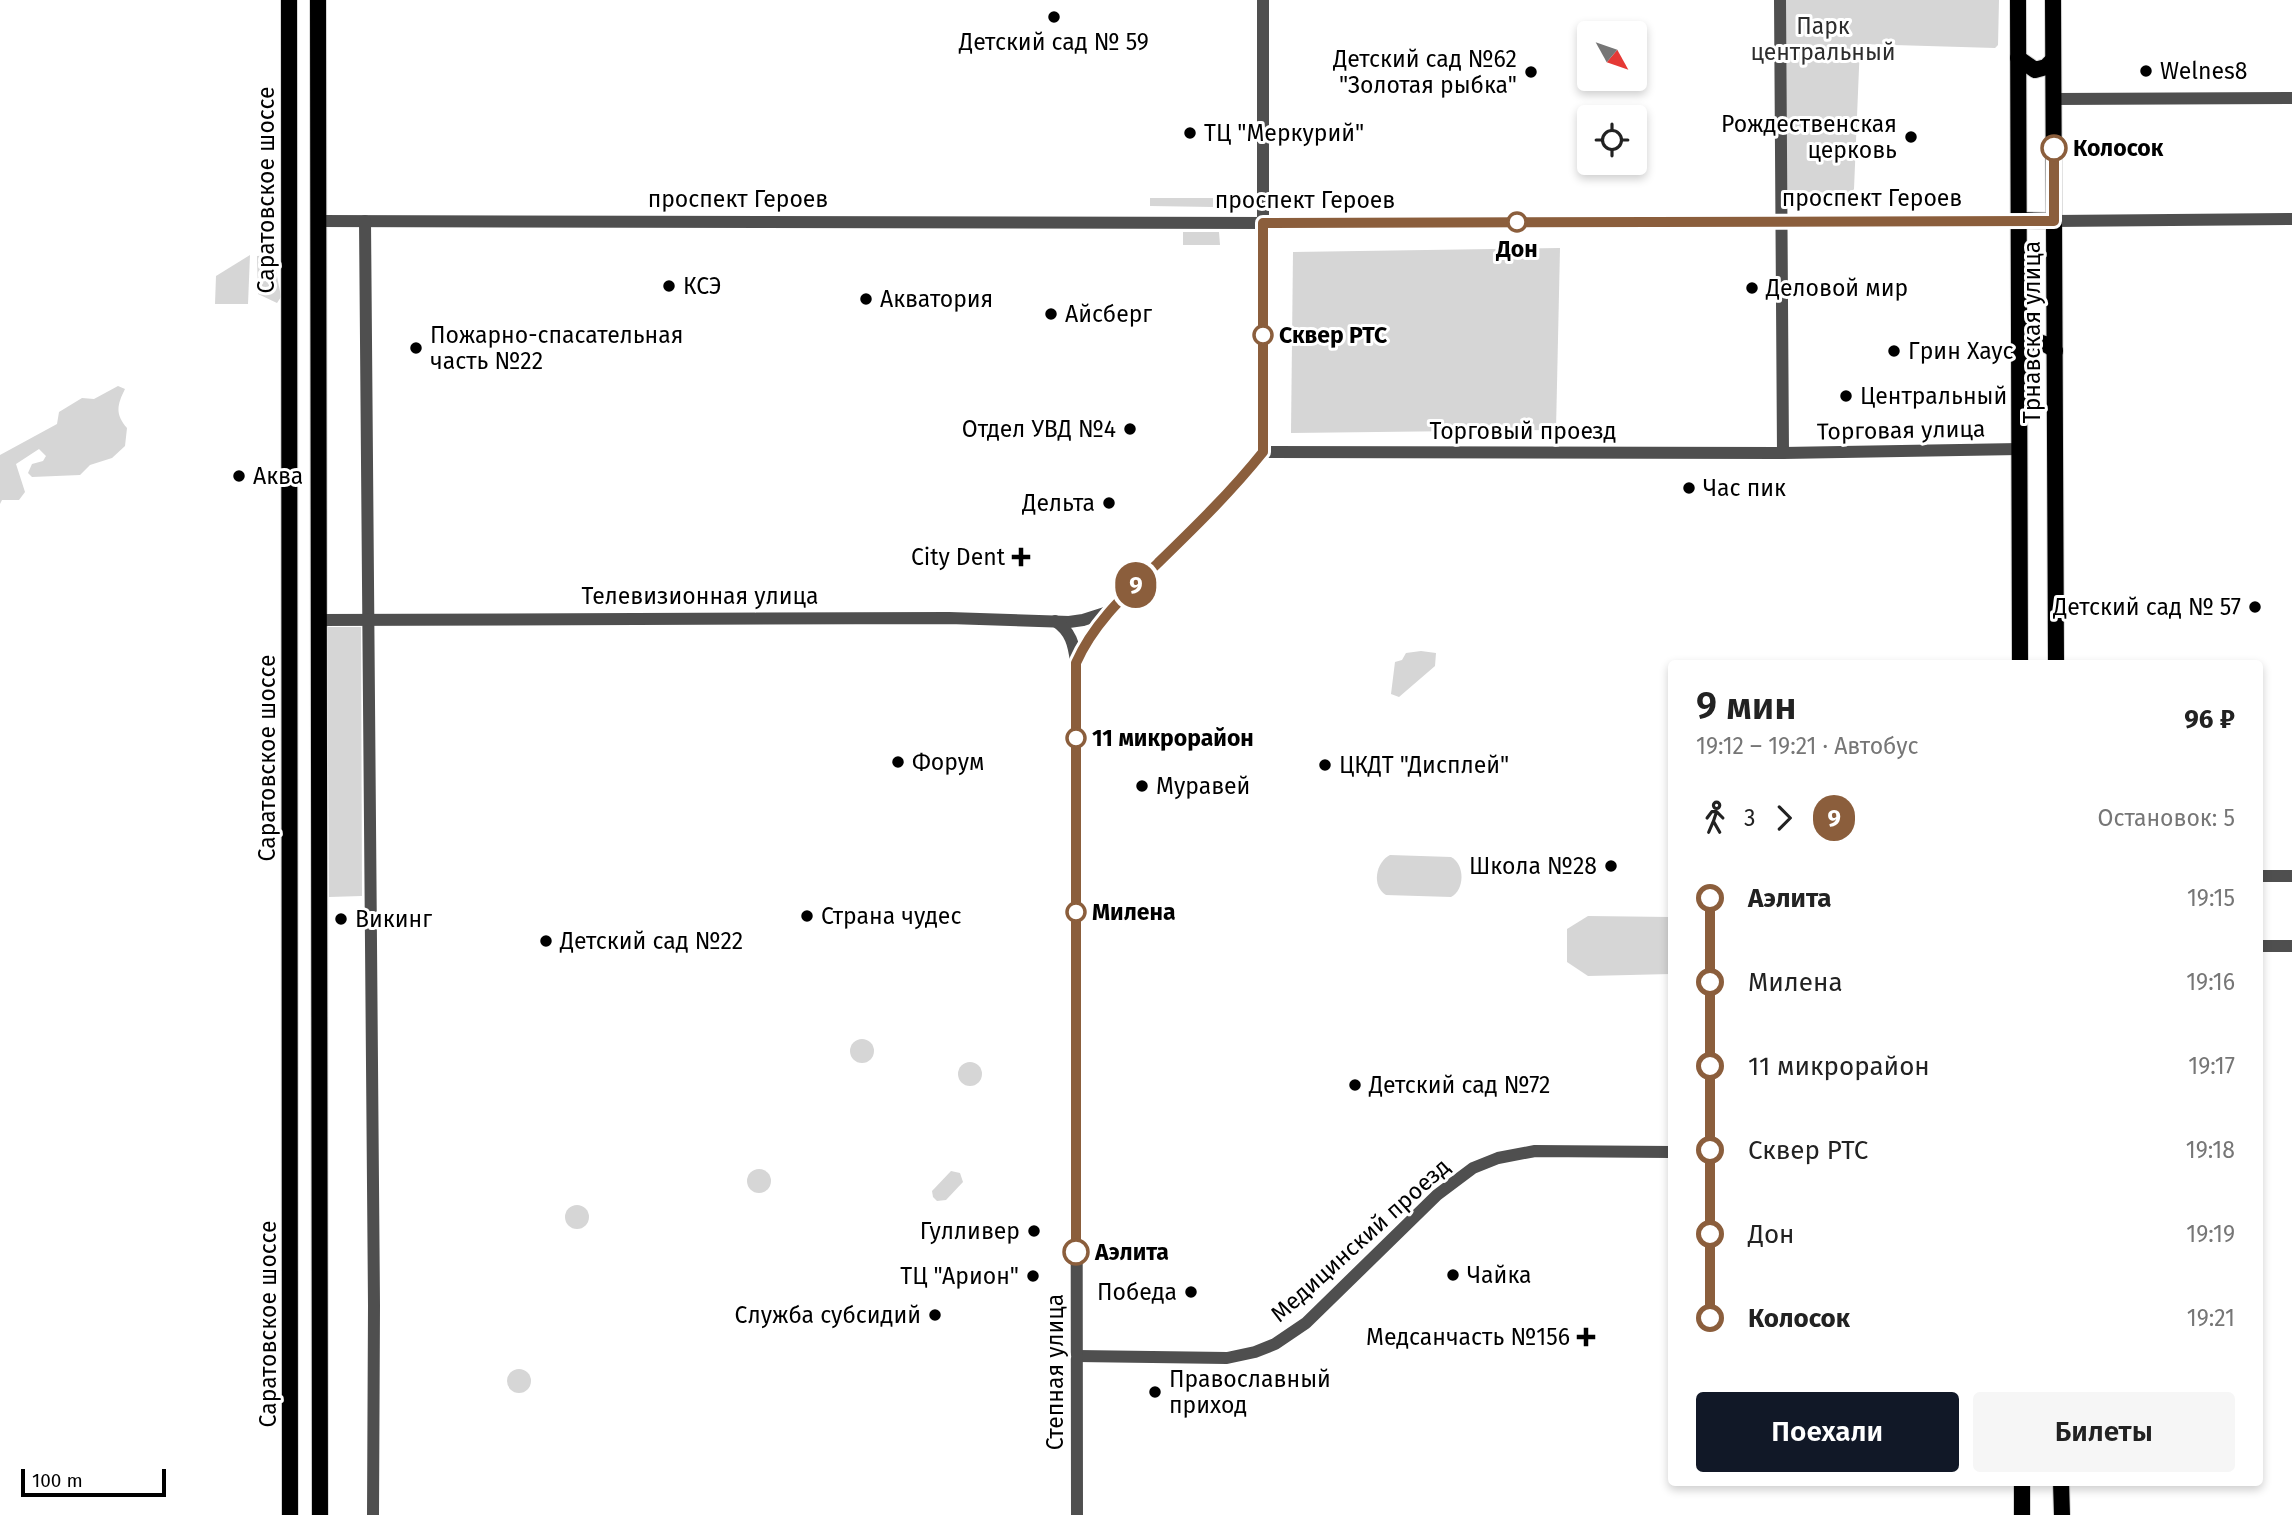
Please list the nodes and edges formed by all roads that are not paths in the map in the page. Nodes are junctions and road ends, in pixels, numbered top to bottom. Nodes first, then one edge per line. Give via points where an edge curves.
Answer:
1 (289, 0) edge
2 (318, 0) edge
3 (1263, 0) edge
4 (1780, 0) edge
5 (2018, 0) edge
6 (2053, 0) edge
7 (2018, 58) junction
8 (2053, 60) junction
9 (2292, 98) edge
10 (2054, 99) junction
11 (318, 101) junction
12 (288, 102) junction
13 (2292, 219) edge
14 (2018, 220) junction
15 (318, 221) junction
16 (365, 221) junction
17 (1783, 221) junction
18 (2054, 221) junction
19 (1263, 223) junction
20 (2019, 349) junction
21 (2054, 351) junction
22 (318, 357) junction
23 (288, 358) junction
24 (2019, 449) junction
25 (1263, 452) junction
26 (1783, 453) junction
27 (1109, 611) junction
28 (289, 620) junction
29 (319, 620) junction
30 (1052, 620) junction
31 (368, 621) junction
32 (2020, 660) edge
33 (2056, 660) edge
34 (1076, 663) junction
35 (2263, 876) edge
36 (2292, 876) edge
37 (2263, 946) edge
38 (2292, 946) edge
39 (1668, 1152) edge
40 (1077, 1356) junction
41 (2021, 1486) edge
42 (2061, 1486) edge
43 (290, 1515) edge
44 (320, 1515) edge
45 (373, 1515) edge
46 (1077, 1515) edge
47 (2022, 1515) edge
48 (2062, 1515) edge

1 - 12 main road, Саратовское шоссе
2 - 11 main road
3 - 19 street
4 - 17 street
5 - 7 main road, Трнавская улица
6 - 8 main road, Трнавская улица
7 - 8 main road via 2035,70
7 - 14 main road, Трнавская улица
8 - 10 main road, Трнавская улица
9 - 10 street
10 - 18 main road, Трнавская улица
11 - 12 main road
11 - 15 main road
12 - 23 main road, Саратовское шоссе
13 - 18 street, проспект Героев
14 - 17 street, проспект Героев
14 - 18 main road, проспект Героев
14 - 20 main road, Трнавская улица
15 - 16 street, проспект Героев
15 - 22 main road
16 - 19 street, проспект Героев
16 - 31 street
17 - 19 street, проспект Героев
17 - 26 street
18 - 21 main road, Трнавская улица
19 - 25 street
20 - 21 main road via 2037,341
20 - 24 main road, Трнавская улица
21 - 33 main road, Трнавская улица
22 - 23 main road
22 - 29 main road
23 - 28 main road, Саратовское шоссе
24 - 26 street, Торговая улица
24 - 32 main road, Трнавская улица
25 - 26 street, Торговый проезд
25 - 27 street, Степная улица via 1219,503
27 - 30 street, Телевизионная улица via 1083,620
27 - 34 street, Степная улица
28 - 29 main road, Телевизионная улица
28 - 43 main road, Саратовское шоссе
29 - 31 street, Телевизионная улица
29 - 44 main road
30 - 31 street, Телевизионная улица
30 - 34 street via 1070,635
31 - 45 street
34 - 40 street, Степная улица
35 - 36 street
37 - 38 street
39 - 40 street, Медицинский проезд via 1535,1151 1473,1168 1437,1195 1306,1323 1255,1352 1227,1358
40 - 46 street, Степная улица
41 - 47 main road
42 - 48 main road

